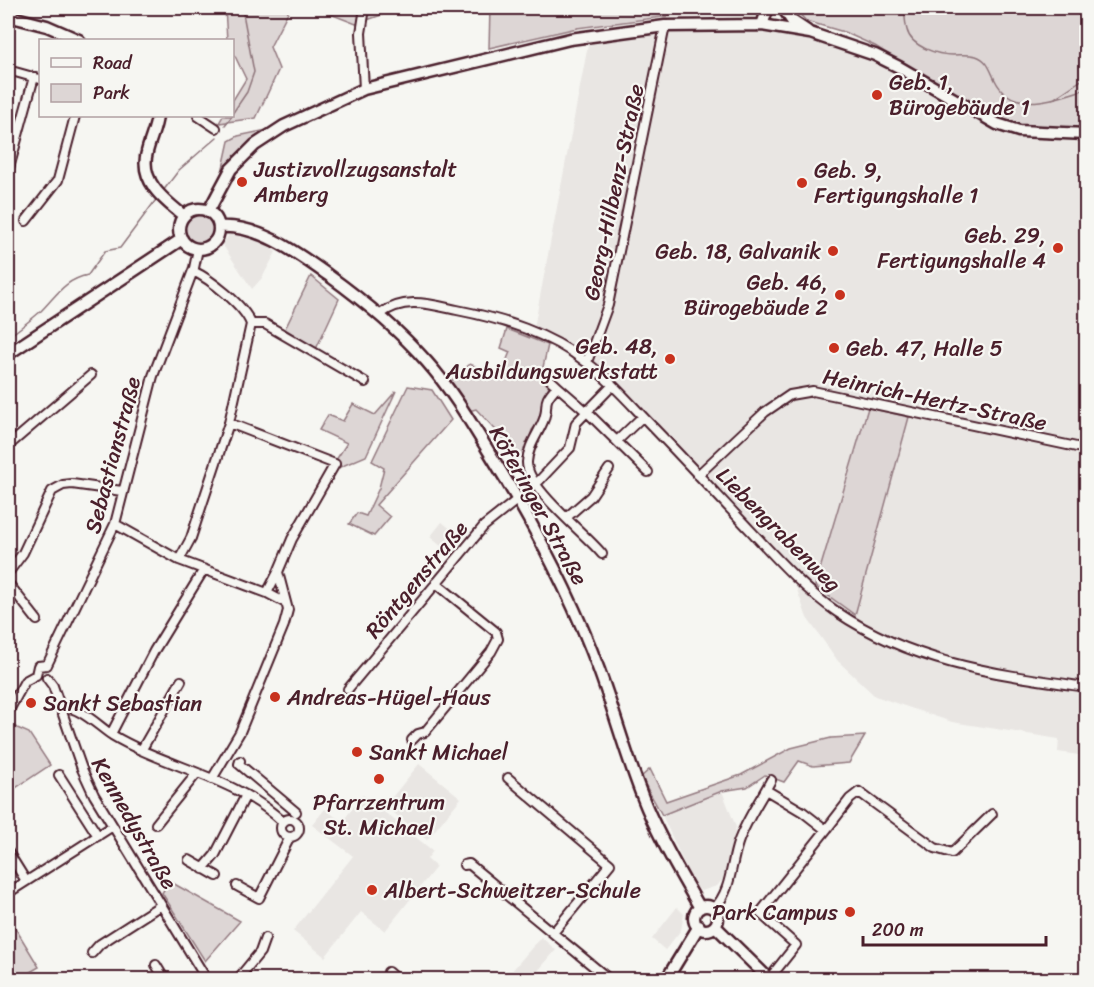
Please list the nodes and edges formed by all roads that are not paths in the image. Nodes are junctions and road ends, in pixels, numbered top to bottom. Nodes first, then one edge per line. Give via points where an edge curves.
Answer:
1 (365, 8) edge
2 (768, 8) edge
3 (783, 8) edge
4 (8, 16) edge
5 (762, 25) junction
6 (665, 26) junction
7 (810, 33) junction
8 (77, 39) edge
9 (8, 70) edge
10 (37, 78) edge
11 (364, 89) junction
12 (75, 117) edge
13 (157, 117) edge
14 (200, 117) edge
15 (216, 128) dead end
16 (1086, 134) edge
17 (8, 172) edge
18 (208, 212) junction
19 (184, 216) junction
20 (26, 221) dead end
21 (219, 227) junction
22 (182, 239) junction
23 (198, 249) junction
24 (192, 271) junction
25 (379, 315) junction
26 (251, 324) junction
27 (8, 354) edge
28 (587, 362) junction
29 (91, 375) dead end
30 (545, 375) dead end
31 (365, 382) dead end
32 (556, 386) junction
33 (612, 386) junction
34 (587, 412) junction
35 (642, 417) junction
36 (229, 423) junction
37 (617, 441) junction
38 (8, 446) edge
39 (1086, 449) edge
40 (609, 469) dead end
41 (648, 472) dead end
42 (698, 475) junction
43 (537, 483) junction
44 (122, 491) junction
45 (518, 499) junction
46 (567, 518) junction
47 (115, 524) junction
48 (603, 554) dead end
49 (179, 560) junction
50 (203, 571) junction
51 (278, 572) junction
52 (8, 582) edge
53 (436, 583) junction
54 (267, 593) junction
55 (284, 602) junction
56 (37, 621) dead end
57 (47, 665) junction
58 (36, 675) junction
59 (47, 678) junction
60 (181, 681) dead end
61 (1086, 687) edge
62 (348, 689) dead end
63 (60, 708) junction
64 (8, 712) edge
65 (111, 734) junction
66 (412, 740) dead end
67 (142, 749) junction
68 (240, 761) dead end
69 (197, 773) junction
70 (59, 775) dead end
71 (508, 778) dead end
72 (212, 779) junction
73 (771, 780) dead end
74 (765, 790) junction
75 (246, 795) junction
76 (296, 812) dead end
77 (992, 814) dead end
78 (283, 822) junction
79 (156, 824) dead end
80 (113, 826) junction
81 (826, 830) junction
82 (98, 836) junction
83 (290, 837) junction
84 (8, 852) edge
85 (189, 860) dead end
86 (464, 865) dead end
87 (203, 869) junction
88 (217, 876) dead end
89 (26, 881) junction
90 (237, 886) dead end
91 (8, 893) edge
92 (161, 905) junction
93 (700, 908) junction
94 (714, 909) junction
95 (699, 926) junction
96 (715, 926) junction
97 (554, 933) junction
98 (265, 938) dead end
99 (92, 953) dead end
100 (156, 965) dead end
101 (388, 972) dead end
102 (205, 979) edge
103 (769, 979) edge
104 (165, 980) edge
105 (237, 980) edge
106 (397, 980) edge
107 (610, 980) edge
108 (666, 980) edge

1 - 11 street via 361,33
2 - 5 street
3 - 7 street via 792,21
4 - 8 street
5 - 6 street
5 - 7 street
6 - 11 street via 570,39
6 - 28 street, Georg-Hilbenz-Straße via 608,305
7 - 16 street via 875,55 997,124 1019,131
9 - 10 street
10 - 17 street
11 - 18 street via 284,126 255,146 231,169
12 - 20 street via 58,180
13 - 19 street via 145,165 154,188
14 - 15 street
18 - 19 street via 195,210
18 - 21 street
19 - 22 street via 179,225
21 - 23 street via 214,243
21 - 25 street, Köferinger Straße via 243,228 271,240 320,269
22 - 23 street
22 - 27 street
23 - 24 street, Sebastianstraße
24 - 26 street via 217,287 245,313
24 - 44 street, Sebastianstraße via 156,364
25 - 28 street, Liebengrabenweg via 414,301 490,317 552,340
25 - 45 street, Köferinger Straße via 436,373
26 - 31 street via 265,324
26 - 36 street
28 - 33 street, Liebengrabenweg
29 - 38 street
30 - 32 street
32 - 34 street
32 - 43 street via 545,399 544,419 527,459
33 - 34 street
33 - 35 street, Liebengrabenweg
34 - 37 street
34 - 43 street via 576,423 570,448
35 - 37 street
35 - 42 street, Liebengrabenweg
36 - 49 street via 191,538
36 - 51 street via 292,445 335,466 292,539
37 - 41 street
39 - 42 street, Heinrich-Hertz-Straße via 813,391 790,395 765,412
40 - 46 street via 591,496
42 - 61 street, Liebengrabenweg via 789,572 836,611 873,634 958,666
43 - 46 street via 542,495
44 - 47 street, Sebastianstraße
44 - 52 street via 72,484 52,491 8,573
45 - 53 street, Röntgenstraße via 484,526
45 - 93 street, Köferinger Straße via 560,579 599,669 646,806
46 - 48 street
47 - 49 street
47 - 57 street, Sebastianstraße
49 - 50 street
50 - 54 street
50 - 65 street via 153,651
51 - 54 street
51 - 55 street
52 - 56 street
53 - 62 street, Röntgenstraße
53 - 66 street via 496,632 498,639 425,732
54 - 55 street
55 - 72 street via 288,610 277,645 240,732
57 - 58 street via 38,666
57 - 59 street via 51,672
58 - 59 street
58 - 64 street via 25,681
59 - 63 street, Kennedystraße
60 - 67 street
63 - 65 street via 73,709
63 - 80 street, Kennedystraße via 82,770
65 - 67 street
67 - 69 street
68 - 76 street via 238,764
69 - 72 street
69 - 79 street
70 - 82 street
71 - 97 street via 610,864
72 - 75 street
73 - 74 street
74 - 81 street
74 - 94 street via 737,846 728,891
75 - 78 street
75 - 87 street via 215,855
77 - 81 street via 952,853 935,848 859,792
78 - 83 street via 282,831
78 - 83 street via 291,819 298,824 298,833
80 - 82 street
80 - 92 street, Kennedystraße
81 - 103 street via 760,913 796,945
82 - 89 street
83 - 90 street via 259,898
84 - 89 street
85 - 87 street
86 - 97 street via 469,864
87 - 88 street
89 - 91 street
92 - 99 street
92 - 102 street, Kennedystraße
93 - 94 street
93 - 95 street via 695,917
94 - 96 street via 718,915
95 - 96 street
95 - 108 street
96 - 103 street
97 - 107 street
98 - 105 street via 260,952
100 - 104 street
101 - 106 street

